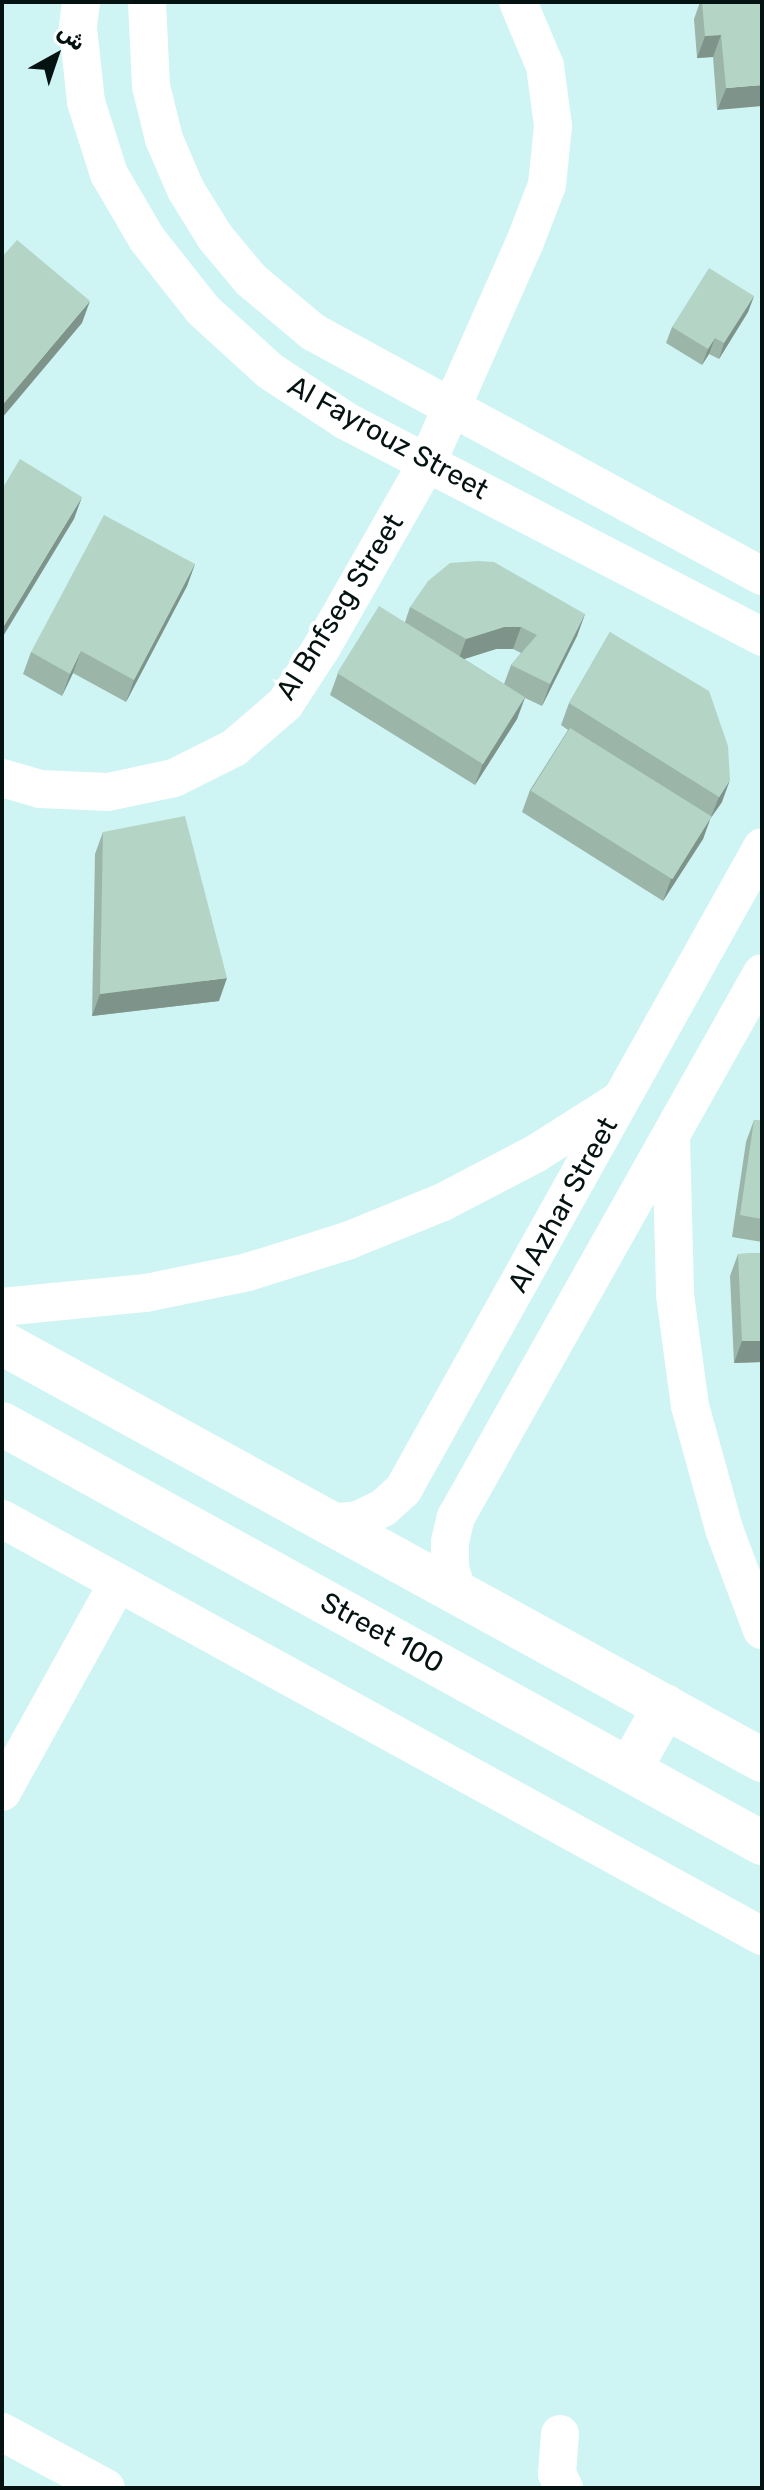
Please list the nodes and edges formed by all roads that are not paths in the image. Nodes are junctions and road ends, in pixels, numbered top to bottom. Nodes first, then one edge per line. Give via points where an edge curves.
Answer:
1 (81, 2) edge
2 (147, 2) edge
3 (518, 2) edge
4 (454, 409) junction
5 (427, 463) junction
6 (758, 571) edge
7 (762, 637) edge
8 (2, 778) edge
9 (762, 847) edge
10 (762, 973) edge
11 (622, 1099) junction
12 (671, 1136) junction
13 (2, 1307) edge
14 (2, 1343) edge
15 (115, 1405) junction
16 (2, 1424) edge
17 (418, 1466) junction
18 (82, 1468) junction
19 (469, 1494) junction
20 (2, 1519) edge
21 (330, 1523) junction
22 (118, 1583) junction
23 (458, 1593) junction
24 (762, 1630) edge
25 (665, 1706) junction
26 (762, 1760) edge
27 (630, 1769) junction
28 (2, 1792) edge
29 (762, 1843) edge
30 (762, 1936) edge
31 (2, 2432) edge
32 (560, 2434) dead end
33 (86, 2483) edge
34 (564, 2488) edge

1 - 5 street, Al Fayrouz Street via 78,28 86,102 109,174 147,239 203,310 270,371 346,421
2 - 4 street, Al Fayrouz Street via 151,86 164,139 186,190 215,237 251,280 313,332
3 - 4 street, Al Bnfseg Street via 545,66 553,126 547,185
4 - 5 street, Al Bnfseg Street
4 - 6 street, Al Fayrouz Street
5 - 7 street, Al Fayrouz Street
5 - 8 street, Al Bnfseg Street via 285,704 234,748 174,778 108,792 40,789
9 - 11 street, Al Azhar Street
10 - 12 street
11 - 13 street via 535,1154 456,1195 347,1241 248,1272 146,1293
11 - 17 street, Al Azhar Street
12 - 19 street
12 - 24 street via 675,1295 690,1406 724,1529
14 - 15 street
15 - 18 street
15 - 21 street
16 - 18 street, Street 100
17 - 19 street via 424,1482 437,1493 453,1498
17 - 21 street, Al Azhar Street via 383,1508 358,1520
18 - 27 street, Street 100
19 - 23 street via 450,1542 450,1568
20 - 22 street
21 - 23 street
22 - 28 street
22 - 30 street
23 - 25 street
25 - 26 street
25 - 27 street
27 - 29 street, Street 100
31 - 33 street
32 - 34 street via 557,2474

